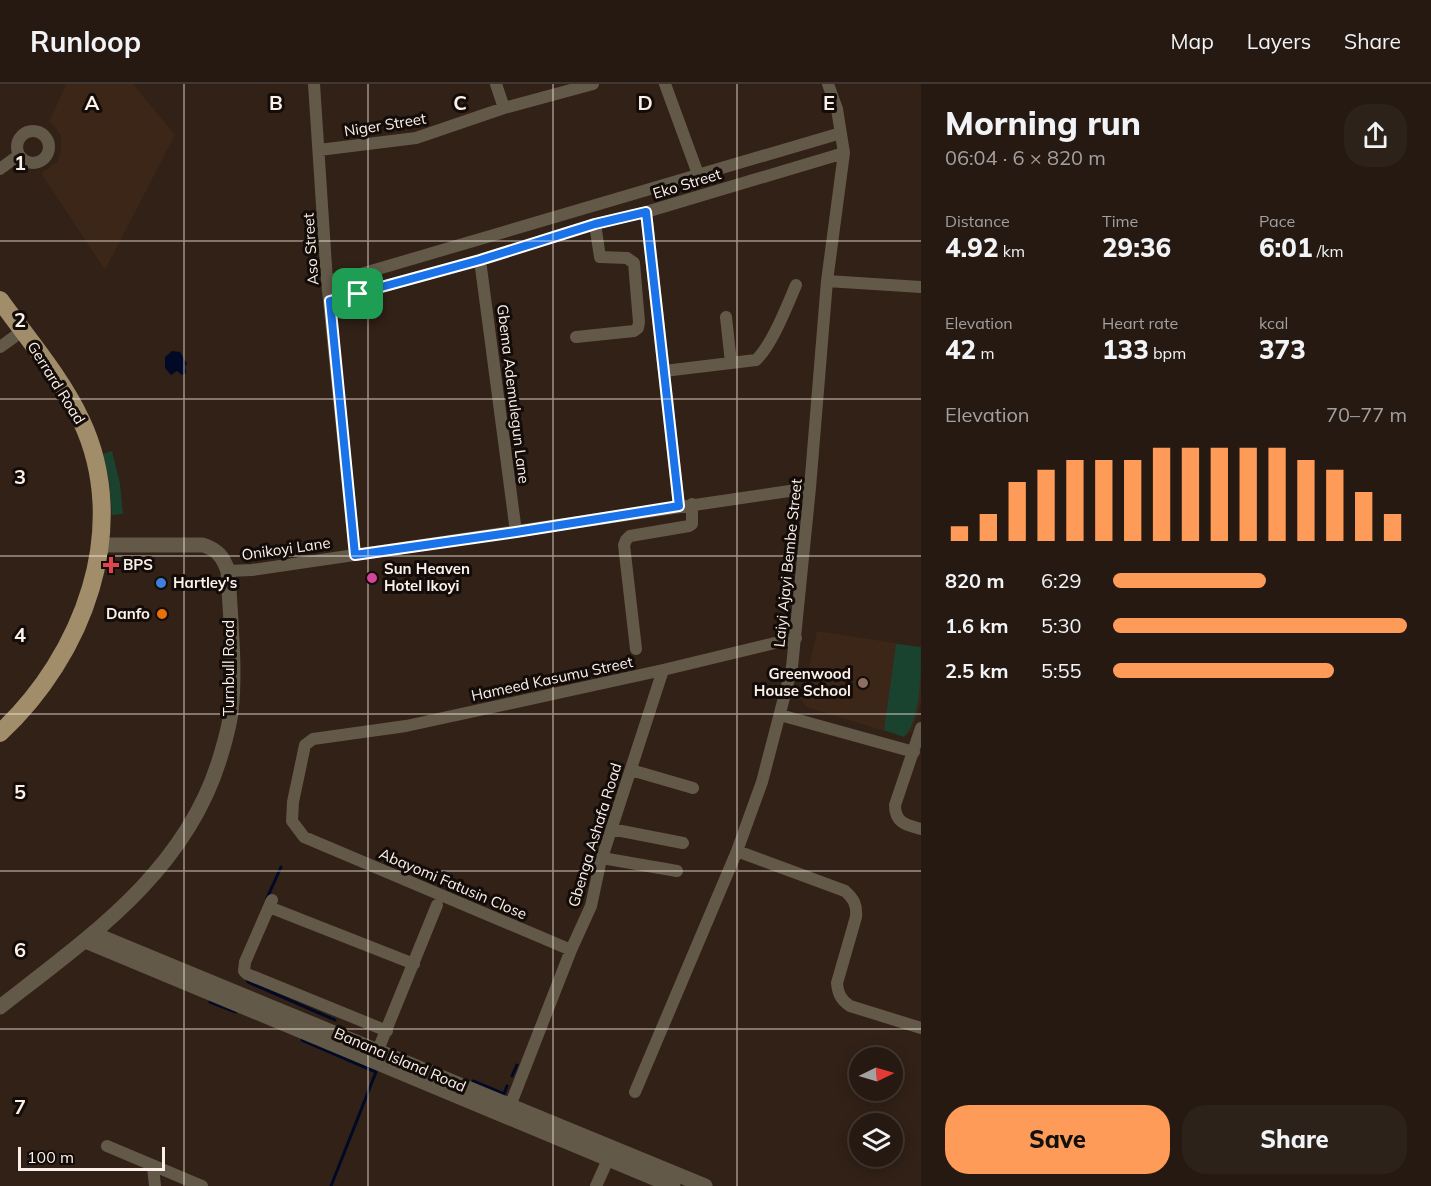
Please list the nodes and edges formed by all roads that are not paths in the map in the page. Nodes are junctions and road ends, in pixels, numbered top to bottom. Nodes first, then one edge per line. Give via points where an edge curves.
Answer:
1 (314, 84) edge
2 (496, 84) edge
3 (593, 84) edge
4 (665, 84) edge
5 (828, 84) edge
6 (504, 108) junction
7 (841, 133) junction
8 (319, 150) junction
9 (844, 153) junction
10 (19, 155) dead end
11 (0, 169) edge
12 (698, 174) junction
13 (646, 212) junction
14 (595, 224) junction
15 (480, 260) junction
16 (327, 281) junction
17 (827, 281) junction
18 (796, 285) dead end
19 (921, 286) edge
20 (0, 300) edge
21 (330, 301) junction
22 (726, 317) dead end
23 (0, 318) edge
24 (576, 338) dead end
25 (7, 342) edge
26 (731, 363) junction
27 (664, 371) junction
28 (810, 488) junction
29 (692, 504) junction
30 (679, 506) junction
31 (516, 532) junction
32 (95, 542) junction
33 (355, 555) junction
34 (228, 572) junction
35 (796, 638) junction
36 (636, 649) dead end
37 (663, 670) junction
38 (780, 715) junction
39 (0, 716) edge
40 (921, 728) edge
41 (0, 733) edge
42 (313, 739) joint
43 (914, 752) junction
44 (631, 770) junction
45 (693, 788) dead end
46 (611, 829) junction
47 (921, 829) edge
48 (682, 843) dead end
49 (737, 851) junction
50 (602, 858) junction
51 (677, 871) dead end
52 (437, 905) dead end
53 (89, 937) junction
54 (571, 950) junction
55 (414, 964) junction
56 (0, 1007) edge
57 (921, 1028) edge
58 (387, 1031) junction
59 (378, 1050) junction
60 (635, 1092) dead end
61 (510, 1106) junction
62 (107, 1146) dead end
63 (610, 1154) junction
64 (153, 1167) junction
65 (155, 1186) edge
66 (202, 1186) edge
67 (596, 1186) edge
68 (672, 1186) edge
69 (705, 1186) edge

1 - 8 street, Aso Street
2 - 6 street
3 - 6 street, Niger Street
4 - 12 street
5 - 7 street, Laiyi Ajayi Bembe Street
6 - 8 street, Niger Street via 416,138
7 - 9 street, Laiyi Ajayi Bembe Street
7 - 12 street, Eko Street
8 - 16 street, Aso Street
9 - 13 street, Eko Street
9 - 17 street, Laiyi Ajayi Bembe Street
10 - 11 street
12 - 16 street, Eko Street
13 - 14 street, Eko Street
13 - 27 street
14 - 15 street, Eko Street
14 - 24 street via 600,257 627,258 634,263 639,322 634,331
15 - 21 street, Eko Street
15 - 31 street, Gbema Ademulegun Lane
16 - 21 street, Aso Street
17 - 19 street
17 - 28 street, Laiyi Ajayi Bembe Street
18 - 26 street via 759,358
20 - 32 main road, Gerrard Road via 81,419 99,479 102,510
21 - 33 street, Aso Street
22 - 26 street
23 - 25 main road
25 - 32 main road via 67,414 84,462
26 - 27 street
27 - 30 street
28 - 29 street, Onikoyi Lane
28 - 35 street, Laiyi Ajayi Bembe Street
29 - 30 street, Onikoyi Lane
29 - 36 street via 694,519 689,526 630,536 624,545
30 - 31 street, Onikoyi Lane
31 - 33 street, Onikoyi Lane
32 - 34 street via 203,545 223,558
32 - 39 main road via 63,633 43,667
32 - 41 main road via 83,611 60,661
33 - 34 street, Onikoyi Lane
34 - 53 street, Turnbull Road via 231,713 214,778 174,852
35 - 37 street, Hameed Kasumu Street
35 - 38 street, Laiyi Ajayi Bembe Street
37 - 42 street, Hameed Kasumu Street via 406,726
37 - 44 street, Gbenga Ashafa Road
38 - 43 street
38 - 49 street, Laiyi Ajayi Bembe Street via 762,782
40 - 43 street
42 - 54 street, Abayomi Fatusin Close via 305,746 293,802 292,821 304,837
43 - 47 street via 895,812 899,821
44 - 45 street
44 - 46 street, Gbenga Ashafa Road
46 - 48 street
46 - 50 street, Gbenga Ashafa Road
49 - 57 street via 852,897 857,906 856,917 837,992 850,1006
49 - 60 street, Laiyi Ajayi Bembe Street
50 - 51 street
50 - 54 street, Gbenga Ashafa Road via 591,906
52 - 55 street
53 - 56 street, Turnbull Road
53 - 59 street, Banana Island Road
53 - 63 street, Banana Island Road
54 - 61 street, Gbenga Ashafa Road
55 - 58 street
55 - 58 street via 270,904 245,962 247,974
58 - 59 street
59 - 61 street, Banana Island Road
61 - 63 street, Banana Island Road
62 - 64 street
63 - 67 street
63 - 68 street, Banana Island Road
63 - 69 street, Banana Island Road
64 - 65 street
64 - 66 street

